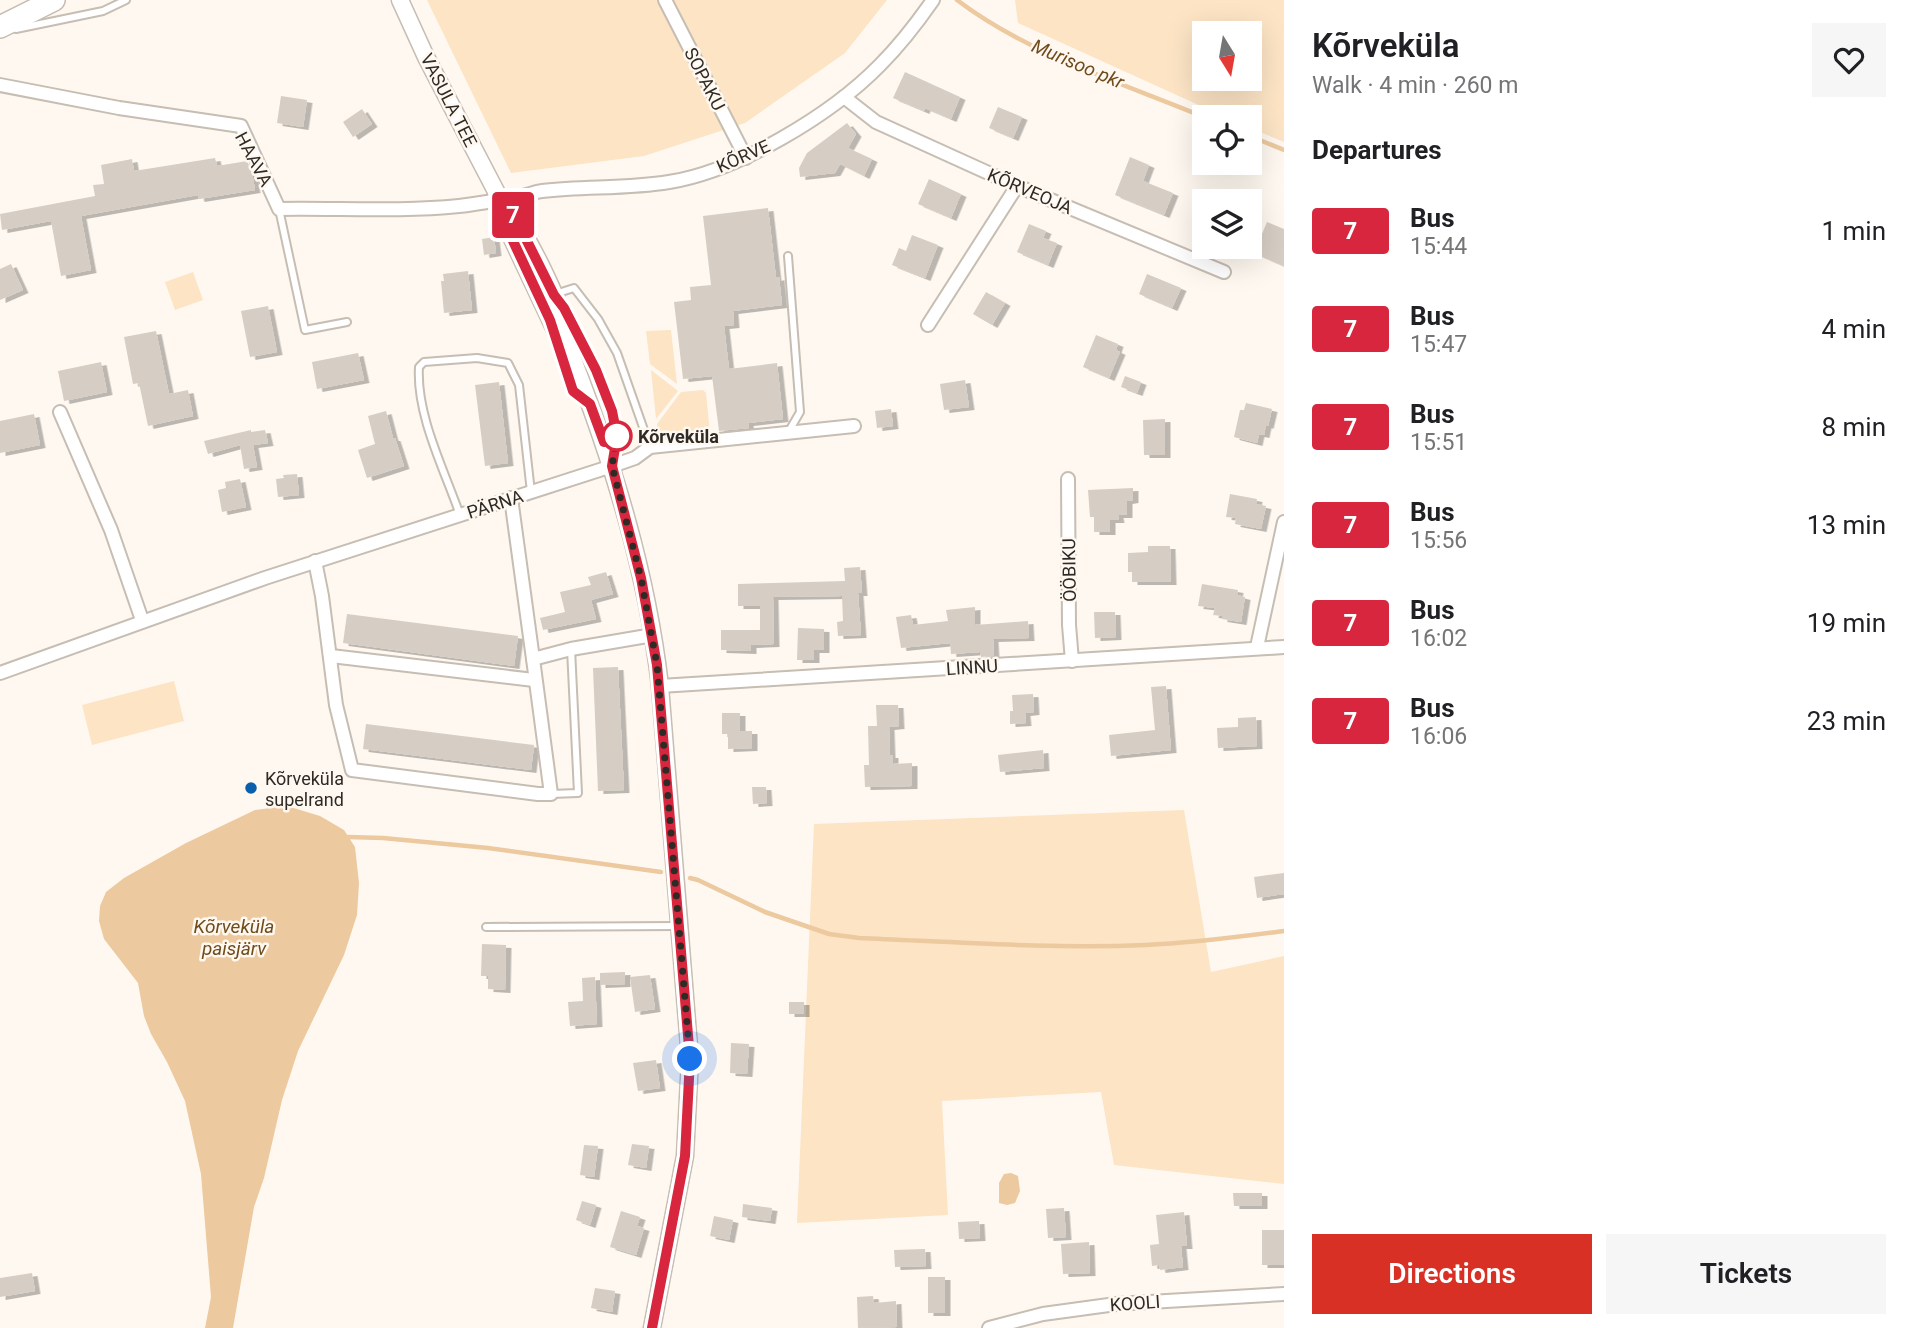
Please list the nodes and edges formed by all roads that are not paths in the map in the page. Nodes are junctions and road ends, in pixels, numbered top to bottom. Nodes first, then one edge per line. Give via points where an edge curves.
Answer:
1 (54, 0) edge
2 (126, 0) edge
3 (400, 0) edge
4 (665, 0) edge
5 (933, 0) edge
6 (0, 29) edge
7 (0, 85) edge
8 (844, 97) junction
9 (746, 158) junction
10 (1017, 186) junction
11 (500, 199) junction
12 (279, 209) junction
13 (788, 256) dead end
14 (1224, 272) dead end
15 (547, 298) junction
16 (550, 320) junction
17 (347, 322) dead end
18 (928, 325) dead end
19 (572, 357) junction
20 (590, 404) junction
21 (60, 412) dead end
22 (854, 426) dead end
23 (788, 433) junction
24 (650, 447) junction
25 (612, 466) junction
26 (1068, 479) dead end
27 (531, 492) junction
28 (511, 498) junction
29 (460, 515) junction
30 (1284, 522) edge
31 (315, 561) junction
32 (142, 620) junction
33 (653, 635) junction
34 (1257, 647) junction
35 (1284, 647) edge
36 (571, 649) junction
37 (331, 656) junction
38 (533, 659) junction
39 (1072, 661) junction
40 (0, 673) edge
41 (534, 680) junction
42 (660, 686) junction
43 (551, 794) junction
44 (680, 926) junction
45 (486, 927) dead end
46 (1284, 1294) edge
47 (1043, 1314) junction
48 (652, 1328) edge
49 (989, 1328) edge
50 (1047, 1328) edge

1 - 6 highway
2 - 6 lane via 103,11
3 - 11 street, VASULA TEE
4 - 9 street, SOPAKU
5 - 8 street, KÕRVE via 879,66
7 - 12 street, HAAVA via 241,126
8 - 9 street, KÕRVE
8 - 10 street, KÕRVEOJA via 876,122
9 - 11 street, KÕRVE via 672,182 560,189
10 - 14 street, KÕRVEOJA
10 - 18 street
11 - 12 street via 459,206
11 - 15 street, VASULA TEE via 516,219
12 - 17 lane via 305,330
13 - 23 lane via 800,412
15 - 16 street, VASULA TEE
15 - 19 street, VASULA TEE via 572,346
15 - 24 lane via 574,288 598,319 617,353
15 - 25 lane via 564,308 612,411 617,436
16 - 19 street, VASULA TEE
16 - 20 lane via 573,391
19 - 20 street, VASULA TEE
20 - 25 street, VASULA TEE
21 - 32 street via 111,530
22 - 23 street, PÄRNA
23 - 24 street, PÄRNA
24 - 25 street, PÄRNA
25 - 27 street, PÄRNA
25 - 33 street, VASULA TEE
26 - 39 street, ÖÖBIKU
27 - 28 street, PÄRNA
27 - 29 lane via 519,385 508,363 477,358 424,362 419,367 418,388 422,409
28 - 29 street, PÄRNA
28 - 38 street
29 - 31 street, PÄRNA
30 - 34 street
31 - 32 street, PÄRNA
31 - 37 street
32 - 40 street, PÄRNA
33 - 36 street
33 - 42 street, VASULA TEE
34 - 35 street, LINNU
34 - 39 street, LINNU
36 - 38 street
36 - 43 lane via 578,793
37 - 41 street
37 - 43 street via 337,713 352,770
38 - 41 street
39 - 42 street, LINNU
41 - 43 street
42 - 44 street, VASULA TEE
44 - 45 lane
44 - 48 street, VASULA TEE via 689,1104 685,1156
46 - 47 street, KOOLI via 1116,1304
47 - 49 street, KOOLI
47 - 50 street

